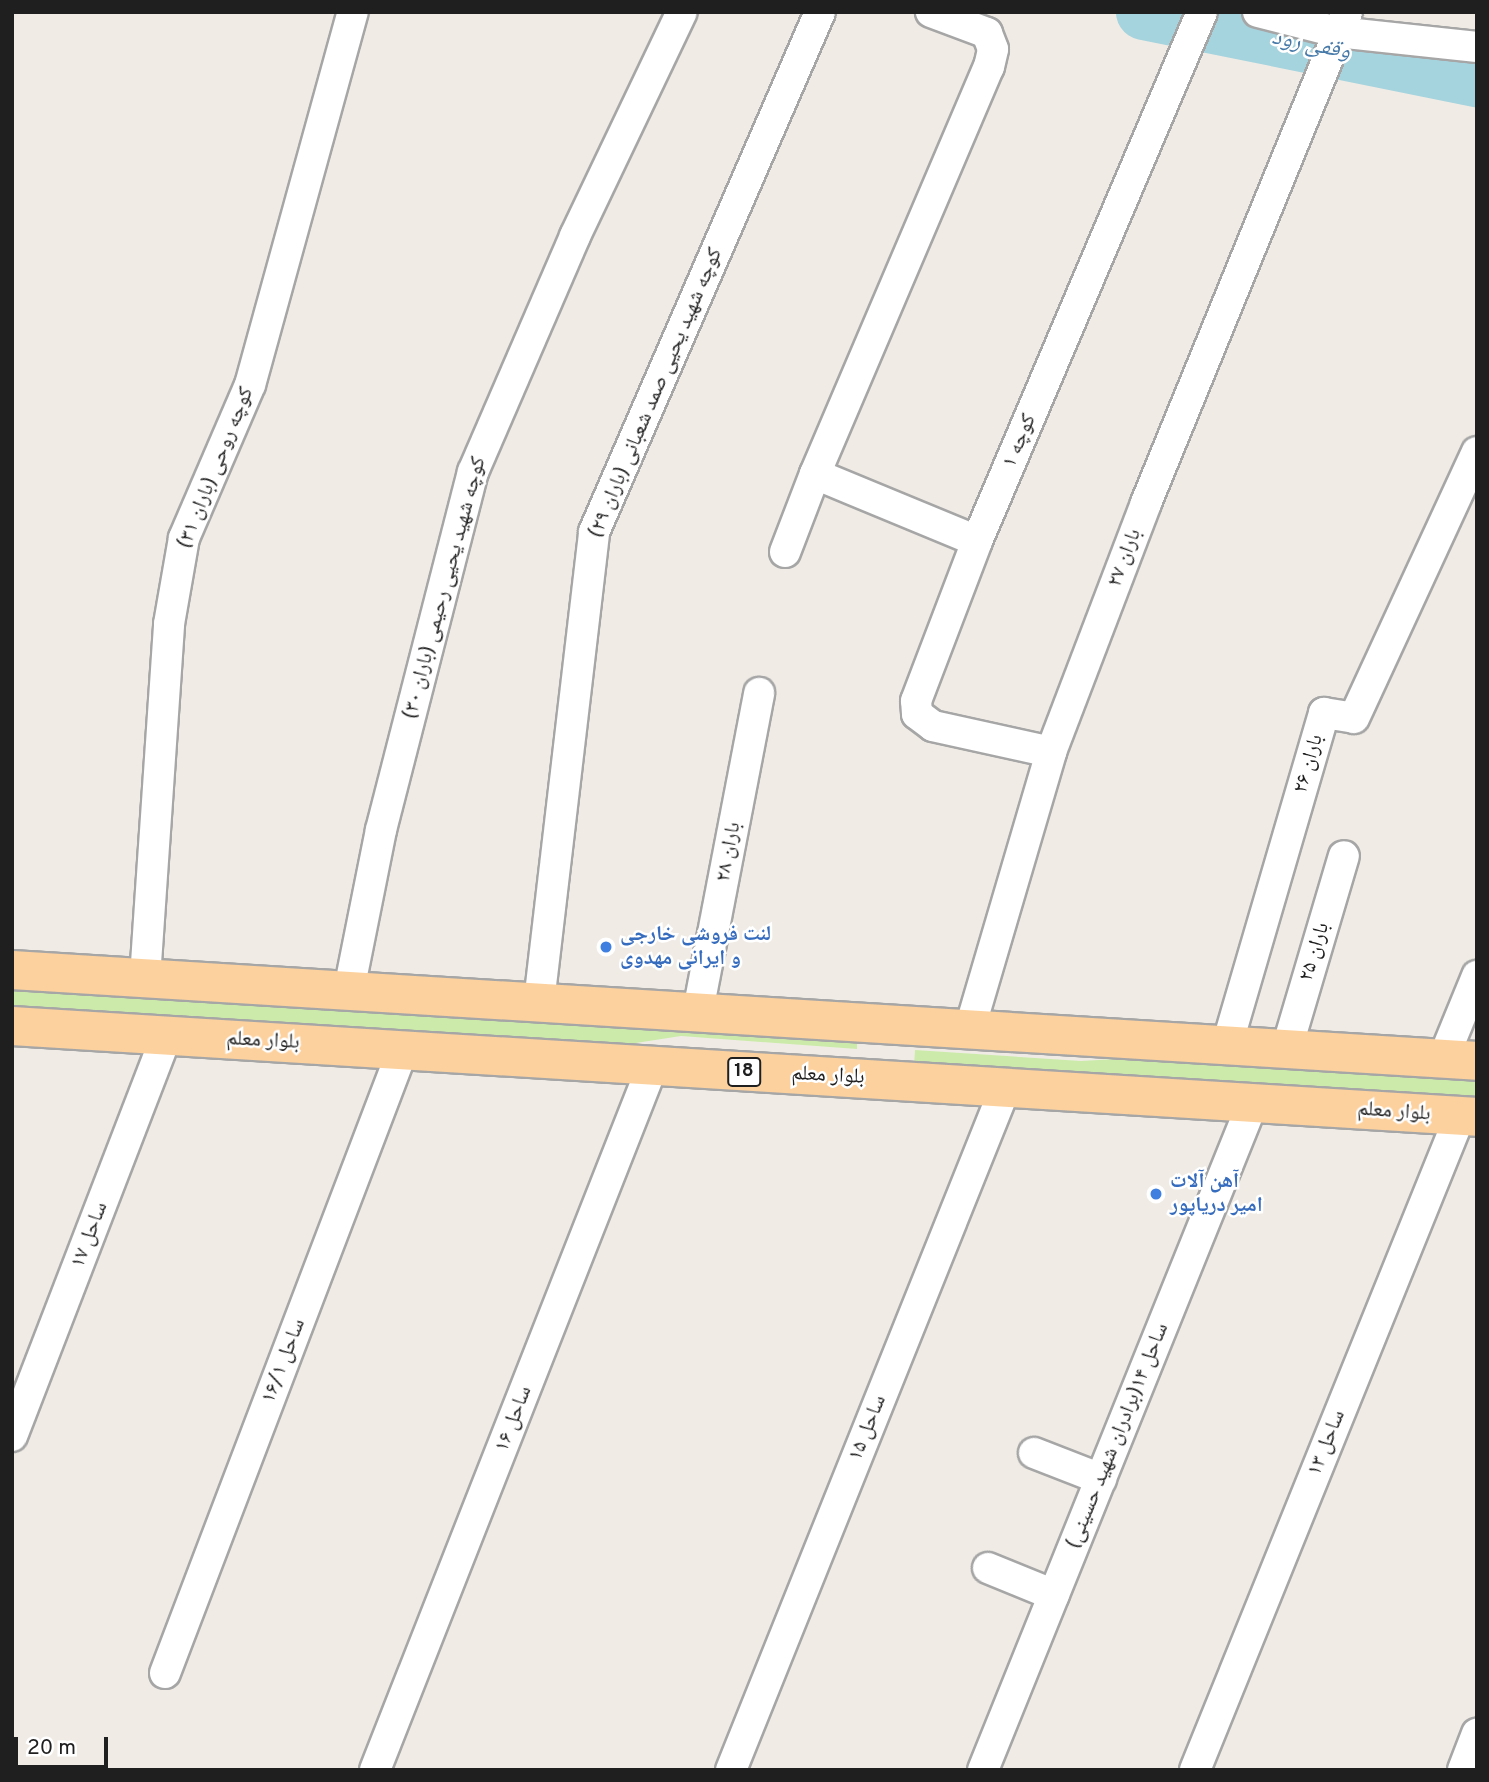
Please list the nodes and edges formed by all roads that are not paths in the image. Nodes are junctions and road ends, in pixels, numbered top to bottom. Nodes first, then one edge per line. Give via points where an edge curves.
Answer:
1 (354, 12) edge
2 (682, 12) edge
3 (820, 12) edge
4 (931, 12) edge
5 (1202, 12) edge
6 (1258, 12) edge
7 (1342, 22) edge
8 (1477, 47) edge
9 (1477, 452) edge
10 (815, 474) junction
11 (977, 541) junction
12 (785, 552) dead end
13 (759, 693) dead end
14 (1051, 752) junction
15 (1344, 856) dead end
16 (12, 970) edge
17 (1477, 976) edge
18 (145, 978) junction
19 (349, 990) junction
20 (540, 1002) junction
21 (698, 1011) junction
22 (12, 1026) edge
23 (970, 1028) junction
24 (167, 1035) junction
25 (1227, 1045) junction
26 (1287, 1048) junction
27 (403, 1049) junction
28 (1460, 1060) edge
29 (652, 1067) junction
30 (1006, 1086) junction
31 (1253, 1102) junction
32 (1468, 1116) edge
33 (12, 1436) edge
34 (1034, 1453) dead end
35 (1101, 1479) junction
36 (988, 1568) dead end
37 (1054, 1595) junction
38 (165, 1673) dead end
39 (1477, 1734) edge
40 (375, 1770) edge
41 (731, 1770) edge
42 (983, 1770) edge
43 (1195, 1770) edge
44 (1463, 1770) edge

1 - 18 street, کوچه روحی (باران ۳۱) via 250,385 184,538 169,624
2 - 19 street, کوچه شهید یحیی رحیمی (باران ۳۰) via 575,236 473,472 381,830
3 - 20 street, کوچه شهید یحیی صمد شعبانی (باران ۲۹) via 594,532
4 - 10 street via 987,33 993,49 989,66
5 - 11 street, کوچه ۱
6 - 7 street
7 - 8 street
7 - 14 street, باران ۲۷ via 1146,503
9 - 25 street, باران ۲۶ via 1354,718 1324,713
10 - 11 street
10 - 12 street
11 - 14 street, کوچه ۱ via 916,701 917,714 933,726
13 - 21 street, باران ۲۸
14 - 23 street, باران ۲۷
15 - 26 street, باران ۲۵
16 - 18 main road
17 - 28 street
18 - 19 main road
19 - 20 main road
20 - 21 main road
21 - 23 main road
22 - 24 main road, بلوار معلم / 18
23 - 25 main road
24 - 27 main road, بلوار معلم / 18
24 - 33 street, ساحل ۱۷
25 - 26 main road
26 - 28 main road
27 - 29 main road, بلوار معلم / 18
27 - 38 street, ساحل ۱۶/۱
29 - 30 main road, بلوار معلم / 18
29 - 40 street, ساحل ۱۶
30 - 31 main road, بلوار معلم / 18
30 - 41 street, ساحل ۱۵
31 - 32 main road, بلوار معلم / 18
31 - 35 street, ساحل ۱۴(برادران شهید حسینی)
32 - 43 street, ساحل ۱۳
34 - 35 street
35 - 37 street, ساحل ۱۴(برادران شهید حسینی)
36 - 37 street
37 - 42 street, ساحل ۱۴(برادران شهید حسینی)
39 - 44 street

